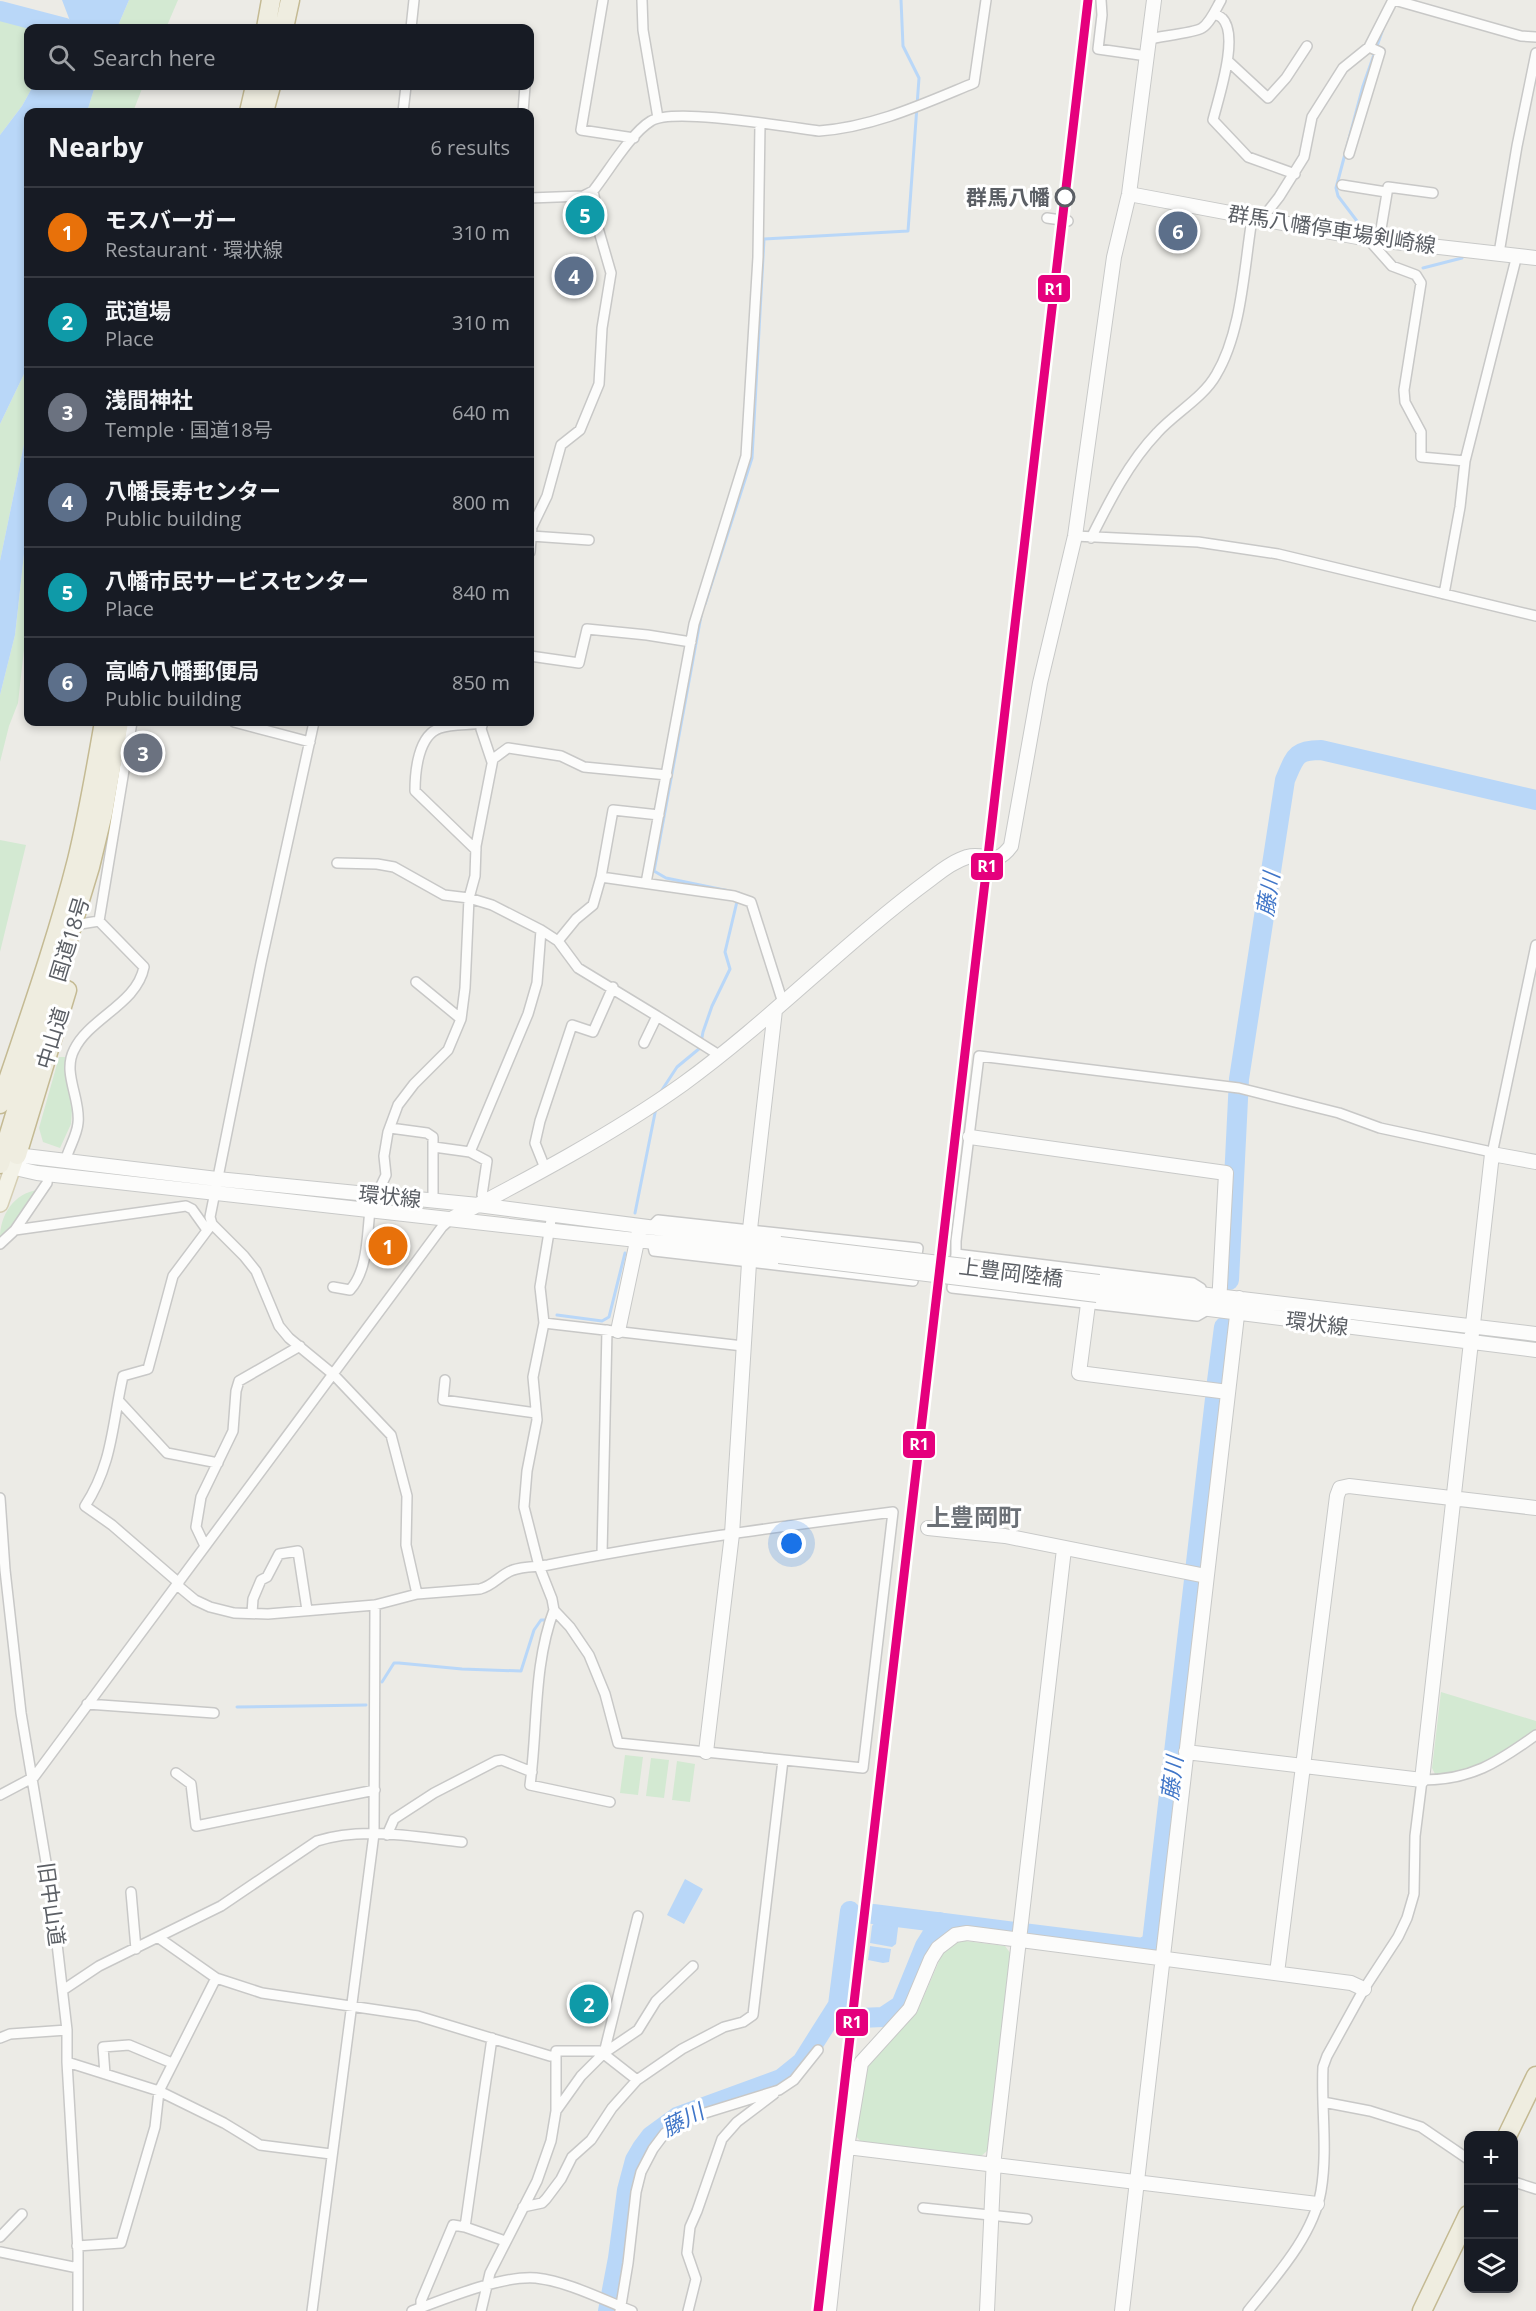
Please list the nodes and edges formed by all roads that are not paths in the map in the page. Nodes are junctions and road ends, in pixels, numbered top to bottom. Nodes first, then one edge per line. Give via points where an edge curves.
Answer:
1 (272, 0) edge
2 (290, 0) edge
3 (414, 0) edge
4 (603, 0) edge
5 (642, 0) edge
6 (986, 0) edge
7 (1101, 0) edge
8 (1154, 0) edge
9 (1221, 0) edge
10 (1394, 0) edge
11 (1214, 14) junction
12 (267, 24) edge
13 (285, 24) edge
14 (411, 24) edge
15 (1536, 37) edge
16 (1149, 39) junction
17 (1307, 46) dead end
18 (1369, 47) junction
19 (1536, 53) edge
20 (1147, 56) junction
21 (1228, 61) junction
22 (254, 90) edge
23 (269, 90) edge
24 (405, 90) edge
25 (525, 90) edge
26 (250, 108) edge
27 (265, 108) edge
28 (403, 108) edge
29 (523, 108) edge
30 (658, 118) junction
31 (760, 124) junction
32 (634, 138) junction
33 (1349, 154) dead end
34 (1295, 174) junction
35 (1342, 185) dead end
36 (593, 191) junction
37 (1386, 192) junction
38 (1433, 193) dead end
39 (1129, 194) junction
40 (534, 198) edge
41 (1047, 218) dead end
42 (1257, 220) junction
43 (1068, 221) dead end
44 (1373, 240) junction
45 (1499, 253) junction
46 (1517, 255) junction
47 (1536, 258) edge
48 (1465, 461) junction
49 (534, 523) edge
50 (534, 536) edge
51 (1075, 536) junction
52 (1091, 537) junction
53 (589, 540) dead end
54 (1444, 594) junction
55 (1536, 616) edge
56 (691, 642) junction
57 (534, 657) edge
58 (103, 726) edge
59 (118, 726) edge
60 (131, 726) edge
61 (249, 726) edge
62 (313, 726) edge
63 (448, 726) edge
64 (482, 726) edge
65 (310, 742) junction
66 (492, 762) junction
67 (667, 775) junction
68 (659, 815) junction
69 (476, 850) junction
70 (337, 863) dead end
71 (601, 877) junction
72 (646, 883) junction
73 (469, 898) junction
74 (87, 922) junction
75 (541, 930) junction
76 (558, 941) junction
77 (1536, 945) edge
78 (416, 982) dead end
79 (613, 987) junction
80 (779, 1006) junction
81 (657, 1016) junction
82 (461, 1019) junction
83 (644, 1043) dead end
84 (719, 1055) junction
85 (0, 1104) edge
86 (390, 1128) junction
87 (970, 1137) junction
88 (434, 1147) junction
89 (470, 1152) junction
90 (1492, 1154) junction
91 (5, 1160) edge
92 (1536, 1161) edge
93 (65, 1162) junction
94 (545, 1168) junction
95 (48, 1174) junction
96 (217, 1179) junction
97 (214, 1193) junction
98 (376, 1194) junction
99 (433, 1200) junction
100 (484, 1202) junction
101 (0, 1204) edge
102 (370, 1210) junction
103 (552, 1214) junction
104 (451, 1219) junction
105 (209, 1227) junction
106 (750, 1229) junction
107 (15, 1230) junction
108 (549, 1231) junction
109 (645, 1235) junction
110 (0, 1244) edge
111 (780, 1250) joint
112 (956, 1254) junction
113 (749, 1263) junction
114 (333, 1287) dead end
115 (1096, 1288) junction
116 (1220, 1296) junction
117 (1239, 1298) junction
118 (1214, 1310) junction
119 (1237, 1313) junction
120 (544, 1323) junction
121 (1472, 1326) junction
122 (613, 1331) junction
123 (1536, 1334) edge
124 (1470, 1341) junction
125 (300, 1346) junction
126 (743, 1346) junction
127 (1536, 1350) edge
128 (334, 1375) junction
129 (445, 1380) dead end
130 (1228, 1392) junction
131 (119, 1401) junction
132 (536, 1413) junction
133 (218, 1463) junction
134 (0, 1498) edge
135 (1453, 1498) junction
136 (1536, 1508) edge
137 (928, 1528) dead end
138 (732, 1534) junction
139 (206, 1546) junction
140 (1064, 1549) junction
141 (602, 1554) junction
142 (539, 1566) junction
143 (1206, 1576) junction
144 (178, 1584) junction
145 (417, 1594) junction
146 (375, 1605) junction
147 (307, 1610) junction
148 (554, 1610) junction
149 (252, 1613) junction
150 (87, 1704) junction
151 (214, 1713) dead end
152 (1536, 1736) edge
153 (706, 1752) junction
154 (1186, 1752) junction
155 (783, 1760) junction
156 (1304, 1766) junction
157 (532, 1772) junction
158 (176, 1773) dead end
159 (34, 1777) junction
160 (1422, 1780) junction
161 (375, 1790) junction
162 (0, 1795) edge
163 (610, 1802) dead end
164 (374, 1834) junction
165 (387, 1835) junction
166 (462, 1842) dead end
167 (131, 1892) dead end
168 (638, 1916) dead end
169 (159, 1938) junction
170 (1019, 1939) junction
171 (136, 1949) junction
172 (1162, 1958) junction
173 (693, 1966) dead end
174 (1277, 1973) junction
175 (216, 1978) junction
176 (1364, 1989) junction
177 (63, 1990) junction
178 (351, 2007) junction
179 (68, 2030) junction
180 (0, 2038) edge
181 (492, 2038) junction
182 (818, 2050) dead end
183 (604, 2054) junction
184 (556, 2056) junction
185 (67, 2062) junction
186 (172, 2063) junction
187 (105, 2074) junction
188 (637, 2080) junction
189 (1535, 2081) edge
190 (779, 2090) junction
191 (159, 2091) junction
192 (1323, 2102) junction
193 (556, 2111) junction
194 (1510, 2131) edge
195 (847, 2147) junction
196 (331, 2154) junction
197 (1464, 2156) edge
198 (993, 2166) junction
199 (1136, 2182) junction
200 (1518, 2183) edge
201 (1536, 2189) edge
202 (1317, 2204) junction
203 (523, 2207) junction
204 (922, 2208) dead end
205 (22, 2214) dead end
206 (991, 2216) junction
207 (1027, 2219) dead end
208 (1464, 2223) edge
209 (465, 2227) junction
210 (0, 2237) edge
211 (505, 2241) junction
212 (77, 2246) junction
213 (0, 2252) edge
214 (78, 2268) junction
215 (486, 2286) junction
216 (619, 2308) edge
217 (417, 2309) edge
218 (78, 2311) edge
219 (312, 2311) edge
220 (481, 2311) edge
221 (632, 2311) edge
222 (688, 2311) edge
223 (830, 2311) edge
224 (987, 2311) edge
225 (1122, 2311) edge
226 (1248, 2311) edge
227 (1422, 2311) edge

1 - 12 highway
2 - 13 highway
3 - 14 street
4 - 32 street via 582,130
5 - 30 street via 643,30
6 - 31 street via 974,83 886,119 839,130
7 - 20 street via 1098,49
8 - 16 street
9 - 11 street
10 - 15 street
10 - 18 street
11 - 16 street via 1202,28
11 - 21 street via 1226,24
16 - 20 street
17 - 21 street via 1287,78 1268,98
18 - 33 street via 1380,52
18 - 34 street via 1343,68 1312,117 1308,147
19 - 45 street
20 - 39 street
21 - 34 street via 1213,120 1248,157
22 - 26 highway
23 - 27 highway
24 - 28 street
25 - 29 street
30 - 31 street via 688,115
30 - 32 street
31 - 56 street via 758,257 746,456
32 - 36 street
34 - 42 street
35 - 37 street
36 - 40 street via 583,196
36 - 49 street via 596,221 610,273 599,384 580,430 561,446 547,496
37 - 38 street via 1388,187
37 - 44 street
39 - 42 street, 群馬八幡停車場剣崎線
39 - 51 street via 1114,257
41 - 43 street
42 - 44 street, 群馬八幡停車場剣崎線
42 - 52 street via 1237,317 1222,364 1209,384 1144,448
44 - 45 street, 群馬八幡停車場剣崎線
44 - 48 street via 1392,266 1416,275 1421,283 1404,390 1405,402 1421,432 1421,457
45 - 46 street, 群馬八幡停車場剣崎線
46 - 47 street, 群馬八幡停車場剣崎線
46 - 48 street
48 - 54 street
50 - 53 street
51 - 52 street
51 - 80 street via 1040,683 1011,846 1002,857 968,857 949,866 896,905
52 - 54 street via 1198,542 1278,554
54 - 55 street
56 - 57 street via 587,629 579,663
56 - 67 street
58 - 85 highway, 国道18号 via 76,862
59 - 74 highway, 国道18号
60 - 74 street
61 - 65 street
62 - 65 street
63 - 69 street via 434,730 423,745 415,791
64 - 66 street
65 - 96 street
66 - 67 street via 508,748 561,756 584,767
66 - 69 street
67 - 68 street
68 - 71 street via 613,810
68 - 72 street
69 - 73 street
70 - 73 street via 394,867 444,895
71 - 72 street
71 - 76 street via 593,904
72 - 80 street via 751,902
73 - 75 street
73 - 82 street
74 - 91 highway, 中山道
74 - 93 street via 144,967 142,979 131,993 74,1050 70,1063 78,1124
75 - 76 street
75 - 89 street via 537,983 528,1014
76 - 79 street via 578,968
77 - 90 street
78 - 82 street
79 - 81 street
79 - 94 street via 593,1032 572,1025 535,1143
80 - 84 street
80 - 106 street
81 - 83 street
81 - 84 street
82 - 86 street via 448,1050 398,1105
84 - 94 street via 635,1116
86 - 88 street via 428,1133 433,1137
86 - 98 street via 384,1156 386,1174
87 - 90 street via 979,1056 1239,1088 1339,1113 1380,1128
87 - 112 street
87 - 116 street via 1226,1173
88 - 89 street
88 - 99 street
89 - 100 street via 487,1161
90 - 92 street
90 - 121 street
91 - 93 street, 環状線
91 - 95 street, 環状線
91 - 101 main road
93 - 96 street, 環状線
94 - 100 street
95 - 97 street, 環状線
95 - 107 street via 47,1183
96 - 97 street
96 - 98 street, 環状線
97 - 102 street, 環状線
97 - 105 street
98 - 99 street, 環状線
99 - 100 street, 環状線
100 - 103 street, 環状線
100 - 104 street
102 - 104 street, 環状線
102 - 114 street via 359,1276 350,1290
103 - 108 street
103 - 109 street, 環状線
104 - 108 street, 環状線
104 - 128 street
105 - 107 street via 186,1206
105 - 125 street via 256,1271 279,1326
105 - 131 street via 174,1276 148,1369 123,1376
106 - 109 street via 658,1220
106 - 113 street via 918,1248 913,1281
107 - 110 street
108 - 109 street, 環状線
108 - 120 street via 540,1287
109 - 111 street, 環状線
109 - 113 street via 654,1251
109 - 122 street
111 - 115 street, 上豊岡陸橋, bridge
112 - 115 street
112 - 115 street via 952,1288
113 - 126 street
115 - 116 street, 環状線
115 - 118 street, 環状線
115 - 130 street via 1079,1373
116 - 117 street, 環状線
116 - 118 street
117 - 119 street
117 - 121 street, 環状線
118 - 119 street, 環状線
119 - 124 street, 環状線
119 - 130 street
120 - 122 street
120 - 132 street via 533,1377
121 - 123 street, 環状線
121 - 124 street
122 - 126 street
122 - 141 street
124 - 127 street, 環状線
124 - 135 street
125 - 128 street
125 - 133 street via 240,1381 233,1431
126 - 138 street
128 - 139 street
128 - 145 street via 393,1440 407,1496 406,1545
129 - 132 street via 443,1400
130 - 143 street
131 - 133 street via 167,1453
131 - 144 street via 112,1445 85,1506
132 - 142 street via 524,1507
133 - 139 street via 201,1497 196,1527
134 - 159 street, 旧中山道 via 21,1713
135 - 136 street
135 - 156 street via 1340,1488
135 - 160 street
137 - 140 street via 1005,1536
138 - 141 street
138 - 153 street
138 - 155 street via 892,1512 863,1768
139 - 144 street
140 - 143 street
140 - 170 street
141 - 142 street
142 - 145 street via 512,1570 480,1589
142 - 148 street
143 - 154 street
144 - 149 street via 195,1600 210,1607
144 - 150 street
145 - 146 street
146 - 147 street
146 - 161 street
147 - 149 street
147 - 149 street via 297,1551 279,1554 267,1577 261,1580
148 - 153 street via 589,1655 618,1743
148 - 157 street via 539,1676
150 - 151 street
150 - 159 street
152 - 160 street via 1477,1771 1448,1780
153 - 155 street
154 - 156 street
154 - 172 street
155 - 188 street via 753,2015 682,2049
156 - 160 street
156 - 174 street
157 - 163 street via 530,1785
157 - 165 street via 496,1761 394,1819
158 - 161 street via 191,1784 196,1826
159 - 162 street
159 - 177 street, 旧中山道
160 - 176 street via 1415,1836 1414,1894 1398,1937
161 - 164 street
164 - 165 street
164 - 169 street via 333,1836 317,1841 221,1906
164 - 178 street
165 - 166 street
167 - 171 street
168 - 183 street
169 - 171 street
169 - 175 street
170 - 172 street
170 - 195 street via 967,1933 955,1935 938,1948 910,2009 861,2063
170 - 198 street
171 - 177 street via 99,1966
172 - 174 street
172 - 199 street
173 - 183 street via 656,2001 638,2030
174 - 176 street via 1351,1983
175 - 178 street via 262,1993
175 - 186 street
176 - 192 street via 1323,2067
177 - 179 street, 旧中山道
178 - 181 street via 418,2016
178 - 196 street
179 - 180 street
179 - 185 street, 旧中山道
181 - 184 street
181 - 209 street
182 - 190 street via 794,2080
183 - 184 street via 556,2051
183 - 188 street
183 - 193 street via 581,2076
184 - 193 street
185 - 187 street
185 - 212 street, 旧中山道
186 - 187 street via 129,2045 103,2047
186 - 191 street
187 - 191 street
188 - 203 street via 591,2140 572,2157 546,2199
189 - 194 highway
190 - 216 street via 689,2118 664,2133 641,2172
190 - 222 street via 737,2122 722,2139 690,2227 687,2253 696,2279
191 - 196 street via 224,2122 261,2145
191 - 212 street via 154,2127 121,2243
192 - 197 street via 1421,2127
192 - 202 street via 1323,2170
193 - 203 street via 551,2141
195 - 198 street
195 - 223 street
196 - 219 street
198 - 199 street
198 - 206 street
199 - 202 street
199 - 225 street
200 - 201 street
202 - 226 street via 1304,2233
203 - 211 street
204 - 206 street
205 - 210 street
206 - 207 street
206 - 224 street
208 - 227 highway
209 - 211 street
209 - 217 street via 453,2225
211 - 215 street
212 - 214 street, 旧中山道
213 - 214 street
214 - 218 street, 旧中山道
215 - 216 street via 538,2278
215 - 217 street
215 - 220 street
216 - 221 street

